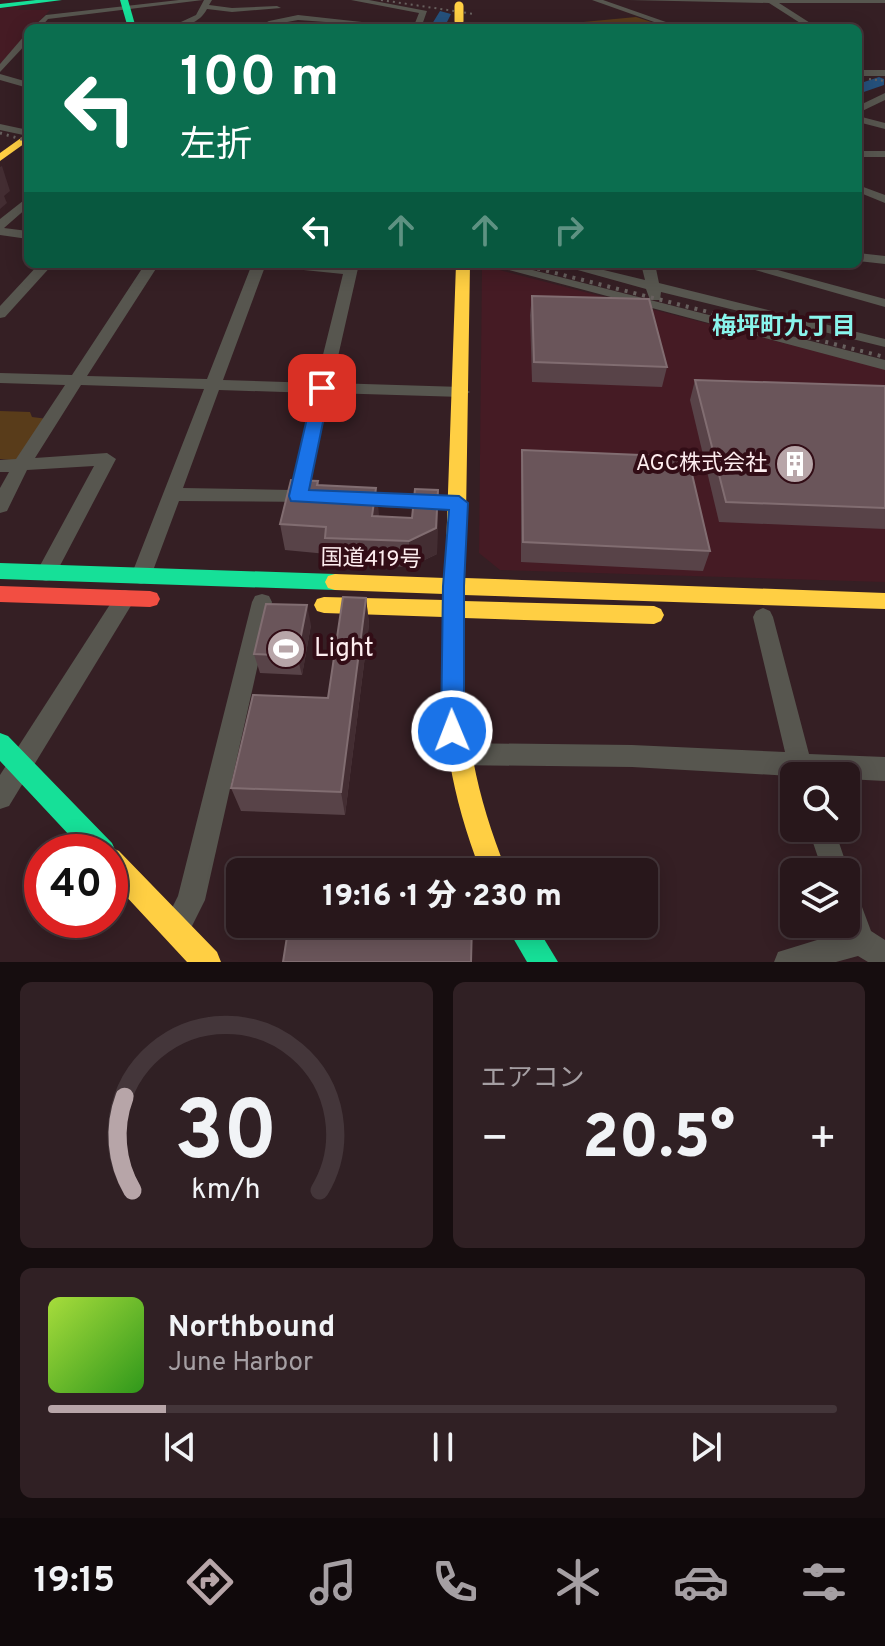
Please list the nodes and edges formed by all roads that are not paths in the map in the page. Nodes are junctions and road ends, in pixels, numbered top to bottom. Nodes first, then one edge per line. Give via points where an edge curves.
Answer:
1 (58, 0) edge
2 (284, 0) edge
3 (355, 0) edge
4 (396, 0) edge
5 (596, 0) edge
6 (634, 0) edge
7 (801, 0) edge
8 (771, 1) edge
9 (885, 1) edge
10 (204, 2) edge
11 (381, 2) edge
12 (126, 4) edge
13 (427, 4) dead end
14 (2, 5) edge
15 (339, 6) dead end
16 (277, 8) junction
17 (318, 18) junction
18 (276, 19) junction
19 (40, 24) edge
20 (131, 24) edge
21 (182, 24) edge
22 (267, 24) edge
23 (314, 24) edge
24 (354, 24) edge
25 (367, 24) edge
26 (420, 24) edge
27 (667, 24) edge
28 (808, 24) edge
29 (24, 42) edge
30 (24, 54) edge
31 (12, 55) junction
32 (0, 70) edge
33 (862, 73) edge
34 (885, 73) edge
35 (24, 82) edge
36 (24, 84) edge
37 (0, 90) edge
38 (885, 96) edge
39 (862, 108) edge
40 (862, 120) edge
41 (885, 126) edge
42 (0, 127) edge
43 (24, 134) edge
44 (862, 154) edge
45 (885, 154) edge
46 (862, 189) edge
47 (883, 195) edge
48 (24, 204) edge
49 (0, 225) edge
50 (0, 231) edge
51 (24, 234) edge
52 (862, 257) edge
53 (885, 260) edge
54 (42, 268) edge
55 (149, 268) edge
56 (258, 268) edge
57 (351, 268) edge
58 (463, 268) edge
59 (507, 268) edge
60 (562, 268) edge
61 (578, 268) edge
62 (649, 268) edge
63 (756, 268) edge
64 (562, 284) junction
65 (654, 287) junction
66 (885, 303) edge
67 (655, 307) junction
68 (0, 314) edge
69 (885, 343) edge
70 (885, 365) edge
71 (0, 378) edge
72 (77, 381) junction
73 (214, 384) junction
74 (322, 388) junction
75 (462, 392) junction
76 (0, 466) edge
77 (20, 467) junction
78 (173, 494) junction
79 (298, 496) junction
80 (459, 503) junction
81 (0, 506) edge
82 (0, 571) edge
83 (46, 573) junction
84 (141, 576) junction
85 (454, 586) junction
86 (0, 594) edge
87 (125, 598) junction
88 (170, 599) dead end
89 (885, 601) edge
90 (261, 602) dead end
91 (306, 604) edge
92 (454, 611) junction
93 (670, 615) dead end
94 (763, 617) dead end
95 (0, 744) edge
96 (454, 754) junction
97 (799, 762) edge
98 (20, 765) junction
99 (780, 768) edge
100 (860, 769) edge
101 (885, 769) edge
102 (0, 797) edge
103 (86, 834) edge
104 (488, 858) edge
105 (128, 879) edge
106 (176, 928) junction
107 (528, 938) edge
108 (859, 938) edge
109 (860, 941) junction
110 (885, 956) edge
111 (207, 962) edge
112 (544, 962) edge
113 (788, 962) edge

1 - 14 main road
2 - 16 street
3 - 11 street
4 - 13 street
5 - 27 street
6 - 8 street
7 - 8 street
7 - 9 street
8 - 28 street
10 - 12 street
10 - 16 street via 232,10
10 - 21 street via 199,17
11 - 25 street
11 - 26 street via 423,11
12 - 19 street via 82,17 46,17
12 - 20 main road
15 - 17 street
16 - 18 street
17 - 18 street
17 - 23 street
17 - 24 street
18 - 22 street
29 - 31 street
30 - 31 street
31 - 32 street
32 - 35 street
33 - 34 street
36 - 37 street
38 - 39 street
40 - 41 street
42 - 43 street
44 - 45 street
46 - 47 street
48 - 49 street
50 - 51 street
52 - 53 street
54 - 68 street
55 - 72 street
56 - 73 street
57 - 74 street
58 - 75 main road
59 - 64 street
60 - 64 street
61 - 65 street
62 - 65 street
63 - 66 street
64 - 67 street
65 - 67 street
65 - 69 street
67 - 70 street
71 - 72 street
72 - 73 street
72 - 77 street
73 - 74 street
73 - 78 street
74 - 75 street
74 - 79 street
75 - 80 main road
76 - 77 street
77 - 81 street
77 - 83 street via 107,459
78 - 79 street
78 - 84 street
79 - 80 street
80 - 85 main road
82 - 83 main road, 国道419号
83 - 84 main road, 国道419号
84 - 85 main road, 国道419号
85 - 89 main road, 国道419号
85 - 92 main road
86 - 87 main road
87 - 88 main road
87 - 98 street
90 - 106 street via 191,900
91 - 92 main road, 国道419号
92 - 93 main road, 国道419号
92 - 96 main road
94 - 97 street
95 - 98 main road
96 - 99 street via 632,756
96 - 104 main road via 470,816
98 - 102 street
98 - 103 main road
100 - 101 street
105 - 106 main road
106 - 111 main road
107 - 112 main road
108 - 109 street
109 - 110 street
109 - 113 street

